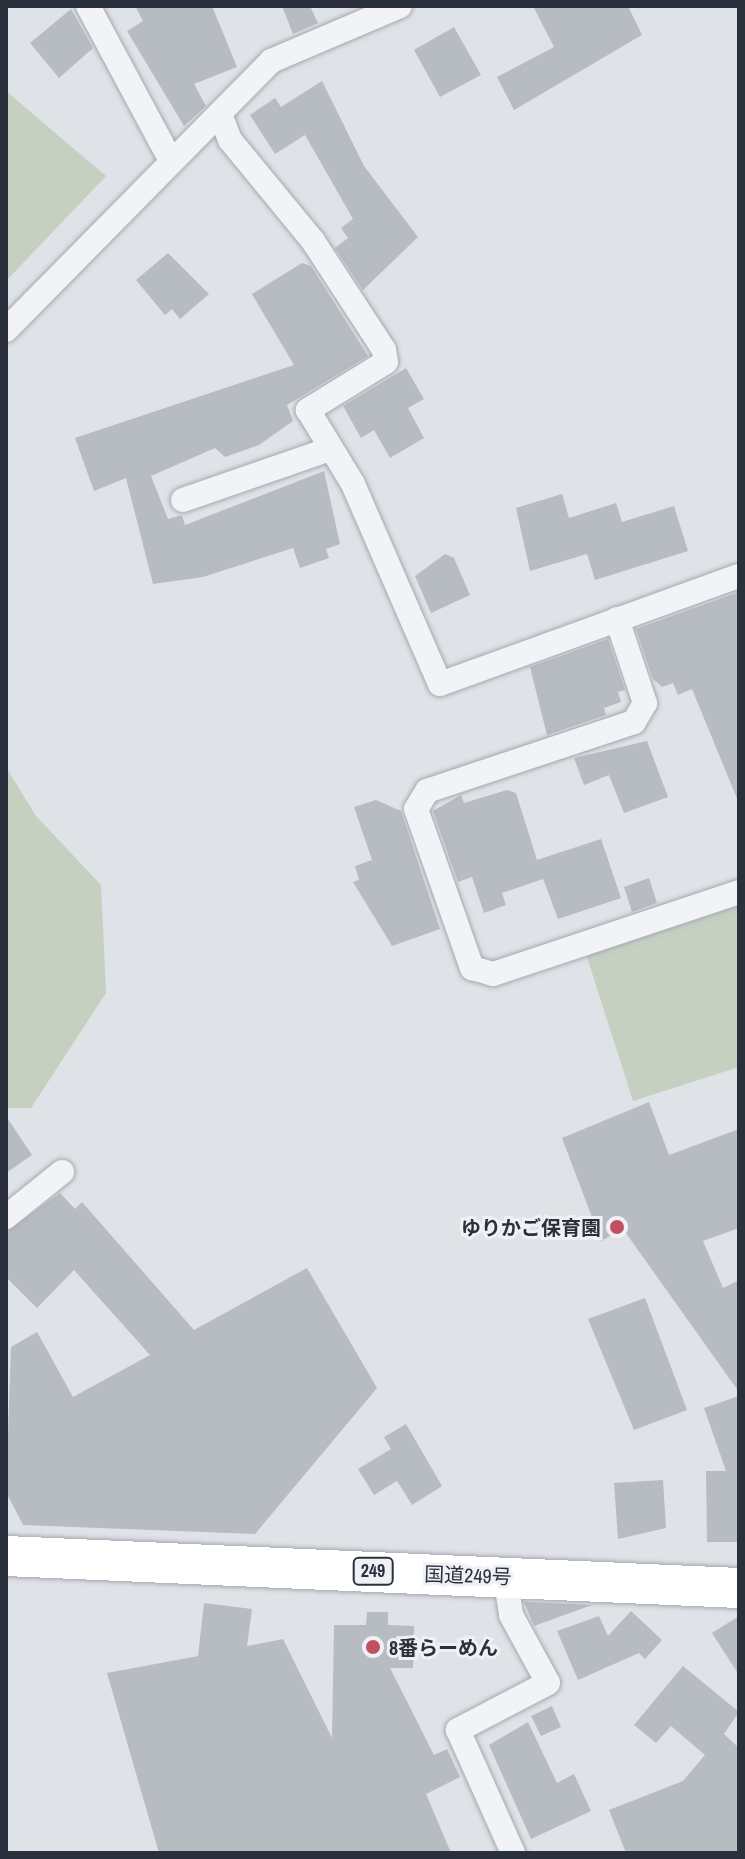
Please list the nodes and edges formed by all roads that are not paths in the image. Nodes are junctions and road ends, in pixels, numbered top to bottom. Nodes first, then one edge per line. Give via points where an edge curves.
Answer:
1 (88, 6) edge
2 (400, 6) edge
3 (220, 114) junction
4 (171, 161) junction
5 (6, 330) edge
6 (330, 449) junction
7 (183, 500) dead end
8 (739, 576) edge
9 (617, 619) junction
10 (739, 892) edge
11 (62, 1172) dead end
12 (6, 1217) edge
13 (6, 1556) edge
14 (505, 1576) junction
15 (739, 1588) edge
16 (513, 1853) edge

1 - 4 street
2 - 3 street via 271,61
3 - 4 street
3 - 6 street via 230,140 313,241 384,350 386,362 308,410
4 - 5 street via 130,212 90,239
6 - 7 street
6 - 9 street via 353,484 440,684
8 - 9 street
9 - 10 street via 645,703 634,722 427,791 416,809 472,968 493,974
11 - 12 street
13 - 14 highway, 国道249号 / 249
14 - 15 highway, 国道249号 / 249
14 - 16 street via 511,1615 548,1683 458,1730

